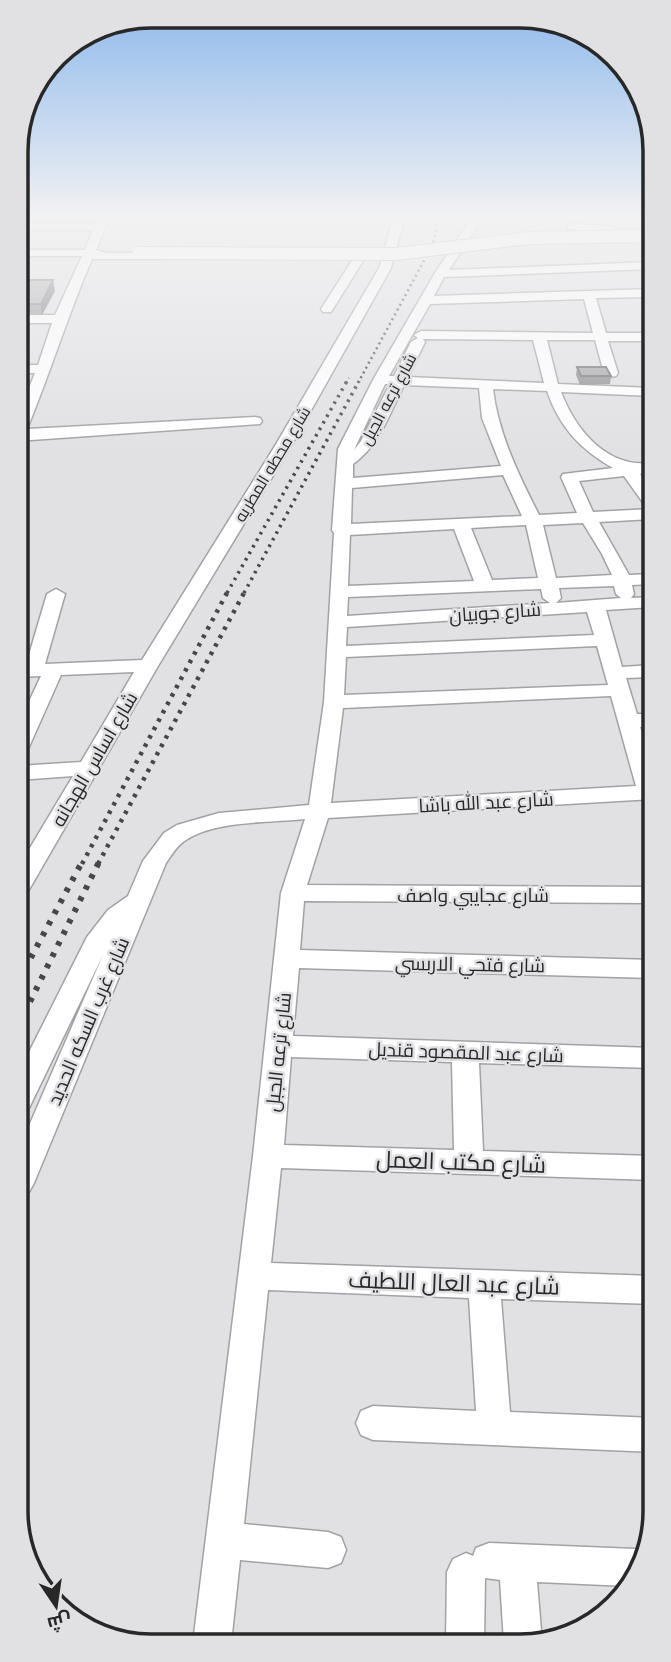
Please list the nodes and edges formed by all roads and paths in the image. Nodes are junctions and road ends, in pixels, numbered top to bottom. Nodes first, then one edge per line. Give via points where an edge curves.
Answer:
1 (70, 297) edge
2 (335, 297) edge
3 (368, 297) edge
4 (435, 297) edge
5 (540, 297) edge
6 (589, 297) edge
7 (433, 300) junction
8 (327, 309) dead end
9 (28, 319) edge
10 (60, 319) junction
11 (421, 335) junction
12 (539, 336) junction
13 (602, 337) junction
14 (643, 337) edge
15 (28, 369) edge
16 (44, 369) junction
17 (611, 373) edge
18 (380, 380) junction
19 (399, 381) junction
20 (486, 386) junction
21 (553, 389) junction
22 (643, 393) edge
23 (28, 408) edge
24 (256, 421) dead end
25 (28, 434) edge
26 (643, 469) edge
27 (510, 470) junction
28 (628, 471) junction
29 (344, 474) junction
30 (643, 491) edge
31 (643, 515) edge
32 (588, 518) junction
33 (534, 522) junction
34 (461, 525) junction
35 (340, 530) junction
36 (643, 580) edge
37 (624, 581) junction
38 (549, 584) junction
39 (485, 586) junction
40 (338, 592) junction
41 (56, 594) dead end
42 (643, 603) edge
43 (626, 604) junction
44 (595, 606) junction
45 (554, 608) junction
46 (337, 622) junction
47 (605, 640) junction
48 (335, 652) junction
49 (148, 666) junction
50 (35, 670) edge
51 (643, 674) edge
52 (617, 682) junction
53 (28, 702) edge
54 (334, 702) junction
55 (643, 720) edge
56 (628, 721) junction
57 (643, 767) edge
58 (89, 768) junction
59 (28, 772) edge
60 (643, 792) edge
61 (319, 811) junction
62 (28, 871) edge
63 (293, 893) junction
64 (643, 895) edge
65 (140, 898) junction
66 (287, 959) junction
67 (643, 969) edge
68 (277, 1046) junction
69 (465, 1052) junction
70 (643, 1058) edge
71 (28, 1082) edge
72 (268, 1156) junction
73 (28, 1162) edge
74 (469, 1162) junction
75 (643, 1168) edge
76 (254, 1276) junction
77 (484, 1284) junction
78 (643, 1290) edge
79 (373, 1423) dead end
80 (494, 1428) junction
81 (643, 1434) edge
82 (224, 1540) junction
83 (328, 1550) dead end
84 (491, 1565) junction
85 (628, 1568) edge
86 (213, 1634) edge
87 (466, 1634) edge
88 (520, 1634) edge

1 - 10 street
2 - 8 street
3 - 49 street, شارع محطه المطريه
4 - 7 street, شارع ترعه الجبل
5 - 7 street
6 - 13 street
7 - 11 street, شارع ترعه الجبل
7 - 18 street, شارع ترعه الجبل
9 - 10 street
10 - 16 street
11 - 12 street
11 - 19 street, شارع ترعه الجبل
12 - 13 street
12 - 21 street
13 - 14 street
13 - 17 street
15 - 16 street
16 - 23 street
18 - 19 street
18 - 29 street, شارع ترعه الجبل via 348,443
19 - 20 street
19 - 29 street, شارع ترعه الجبل via 368,442
20 - 21 street
20 - 27 street via 489,418
21 - 22 street
21 - 28 street via 563,415 583,442
24 - 25 street
26 - 28 street
27 - 29 street
27 - 33 street
28 - 30 street
28 - 32 street via 569,477
29 - 35 street, شارع ترعه الجبل
31 - 32 street
32 - 33 street
32 - 37 street via 609,547
33 - 34 street
33 - 38 street
34 - 35 street
34 - 39 street
35 - 40 street, شارع ترعه الجبل
36 - 37 street
37 - 38 street
37 - 43 street
38 - 39 street
38 - 45 street
39 - 40 street
40 - 46 street, شارع ترعه الجبل
41 - 50 street
42 - 43 street, شارع جوبيان
43 - 44 street, شارع جوبيان
44 - 45 street, شارع جوبيان
44 - 47 street
45 - 46 street, شارع جوبيان
46 - 48 street, شارع ترعه الجبل
47 - 48 street
47 - 52 street
48 - 54 street, شارع ترعه الجبل
49 - 50 street
49 - 58 street, شارع اساس الهجانه
50 - 53 street
51 - 52 street
52 - 54 street
52 - 56 street
54 - 61 street, شارع ترعه الجبل
55 - 56 street
56 - 57 street
58 - 59 street
58 - 62 street, شارع اساس الهجانه
60 - 61 street, شارع عبد الله باشا
61 - 63 street, شارع ترعه الجبل
61 - 65 street, شارع غرب السكه الحديد via 219,820 185,830 161,849
63 - 64 street, شارع عجايبي واصف
63 - 66 street, شارع ترعه الجبل
65 - 71 street, شارع غرب السكه الحديد via 99,937
65 - 73 street, شارع غرب السكه الحديد
66 - 67 street, شارع فتحي الاربسي
66 - 68 street, شارع ترعه الجبل
68 - 69 street, شارع عبد المقصود قنديل
68 - 72 street, شارع ترعه الجبل
69 - 70 street, شارع عبد المقصود قنديل
69 - 74 street
72 - 74 street, شارع مكتب العمل
72 - 76 street, شارع ترعه الجبل
74 - 75 street, شارع مكتب العمل
76 - 77 street, شارع عبد العال اللطيف
76 - 82 street, شارع ترعه الجبل
77 - 78 street, شارع عبد العال اللطيف
77 - 80 street
79 - 80 street
80 - 81 street
82 - 83 street
82 - 86 street, شارع ترعه الجبل
84 - 85 street
84 - 87 street via 467,1616
84 - 88 street

